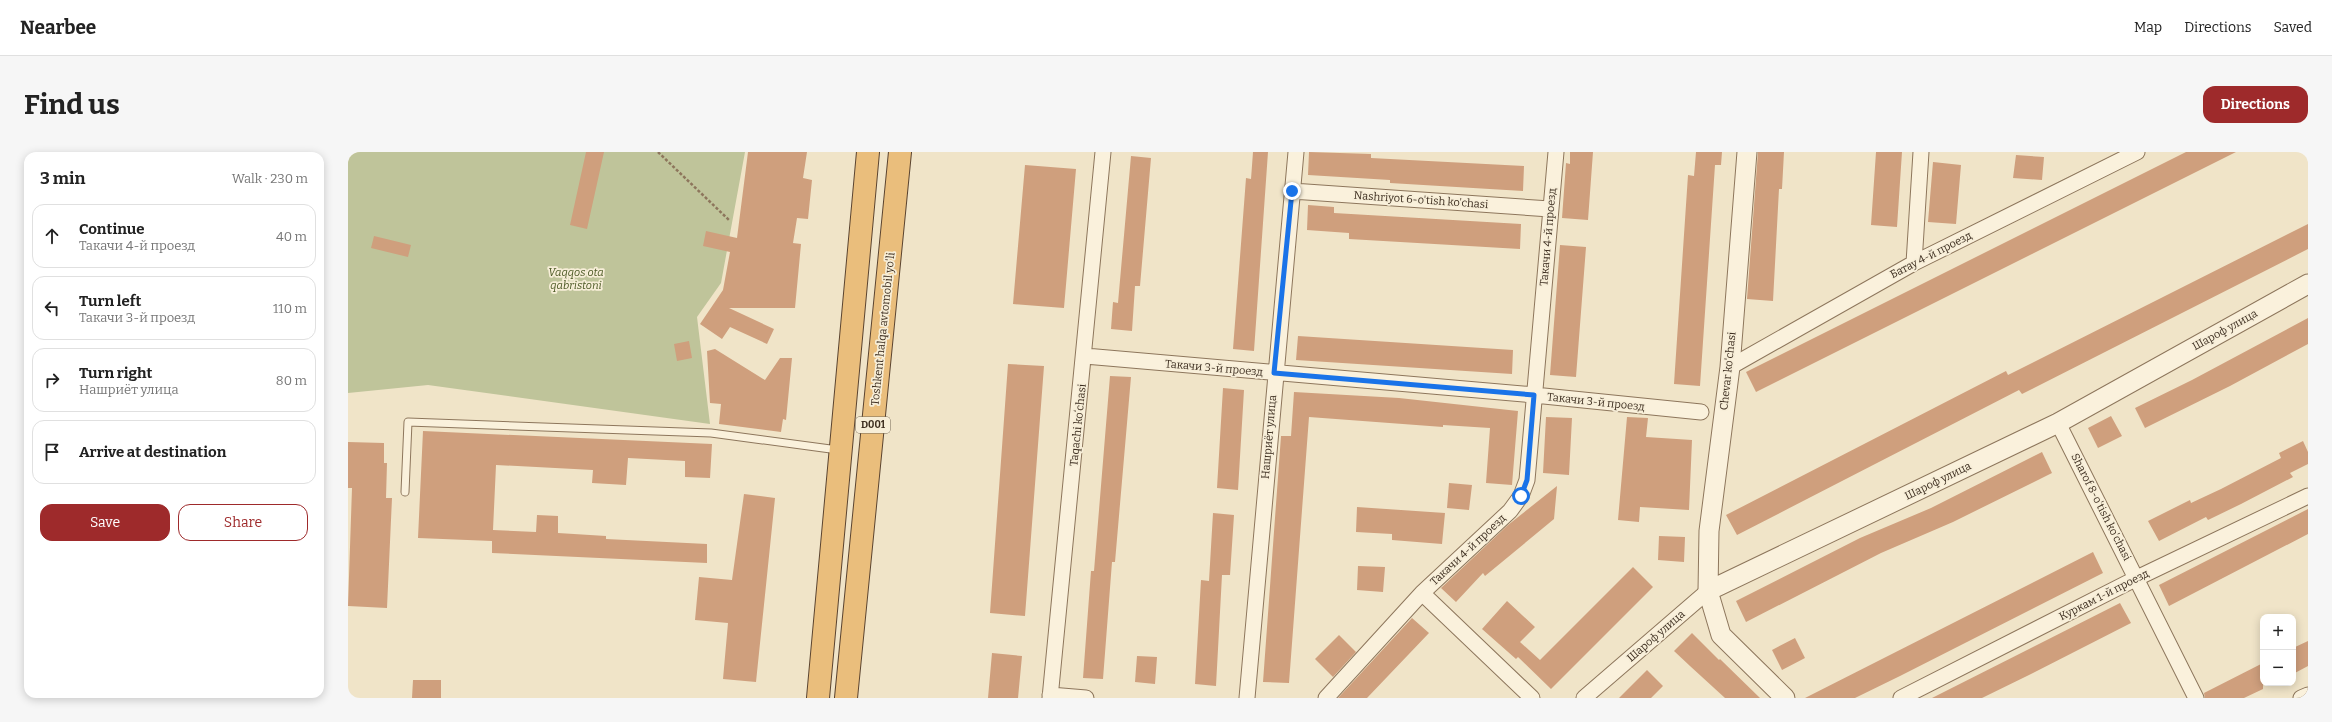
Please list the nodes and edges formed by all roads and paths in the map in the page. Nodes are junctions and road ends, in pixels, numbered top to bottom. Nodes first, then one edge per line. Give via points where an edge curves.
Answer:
1 (658, 152) edge
2 (868, 152) edge
3 (900, 152) edge
4 (1104, 152) edge
5 (1296, 152) edge
6 (1556, 152) edge
7 (1747, 152) edge
8 (1921, 152) edge
9 (2137, 152) edge
10 (1292, 191) junction
11 (1550, 209) junction
12 (729, 220) dead end
13 (1914, 263) junction
14 (2308, 284) edge
15 (1085, 356) junction
16 (1730, 366) junction
17 (1274, 373) junction
18 (1534, 395) junction
19 (1701, 412) dead end
20 (2058, 423) junction
21 (841, 451) junction
22 (405, 492) dead end
23 (2308, 496) edge
24 (2137, 578) junction
25 (1708, 591) junction
26 (1422, 593) junction
27 (818, 688) edge
28 (847, 690) edge
29 (2308, 695) edge
30 (1050, 696) edge
31 (1086, 698) edge
32 (1247, 698) edge
33 (1326, 698) edge
34 (1532, 698) edge
35 (1584, 698) edge
36 (1785, 698) edge
37 (1901, 698) edge
38 (2196, 698) edge
39 (2301, 698) edge

1 - 12 path
2 - 21 highway, D001
3 - 28 highway, Toshkent halqa avtomobil yo'li / D001
4 - 15 street, Taqachi koʻchasi
5 - 10 street, Нашриёт улица
6 - 11 street, Такачи 4-й проезд
7 - 16 street, Chevar ko'chasi
8 - 13 street
9 - 13 street, Батау 4-й проезд
10 - 11 street, Nashriyot 6-o'tish ko'chasi
10 - 17 street, Нашриёт улица
11 - 18 street, Такачи 4-й проезд
13 - 16 street, Батау 4-й проезд
14 - 20 street, Шароф улица
15 - 17 street, Такачи 3-й проезд
15 - 30 street, Taqachi koʻchasi
16 - 25 street, Chevar ko'chasi via 1709,532
17 - 18 street, Такачи 3-й проезд
17 - 32 street, Нашриёт улица
18 - 19 street, Такачи 3-й проезд
18 - 26 street, Такачи 4-й проезд via 1527,480 1521,496 1510,511
20 - 24 street, Sharof 8-o'tish ko'chasi
20 - 25 street, Шароф улица
21 - 22 lane via 711,433 408,422
21 - 27 highway, D001
23 - 24 street, Куркам 1-й проезд
24 - 37 street, Куркам 1-й проезд
24 - 38 street, Sharof 8-o'tish ko'chasi
25 - 35 street, Шароф улица
25 - 36 street, Chevar ko'chasi via 1721,635
26 - 33 street, Такачи 4-й проезд
26 - 34 street
27 - 28 highway
29 - 39 street
30 - 31 street

